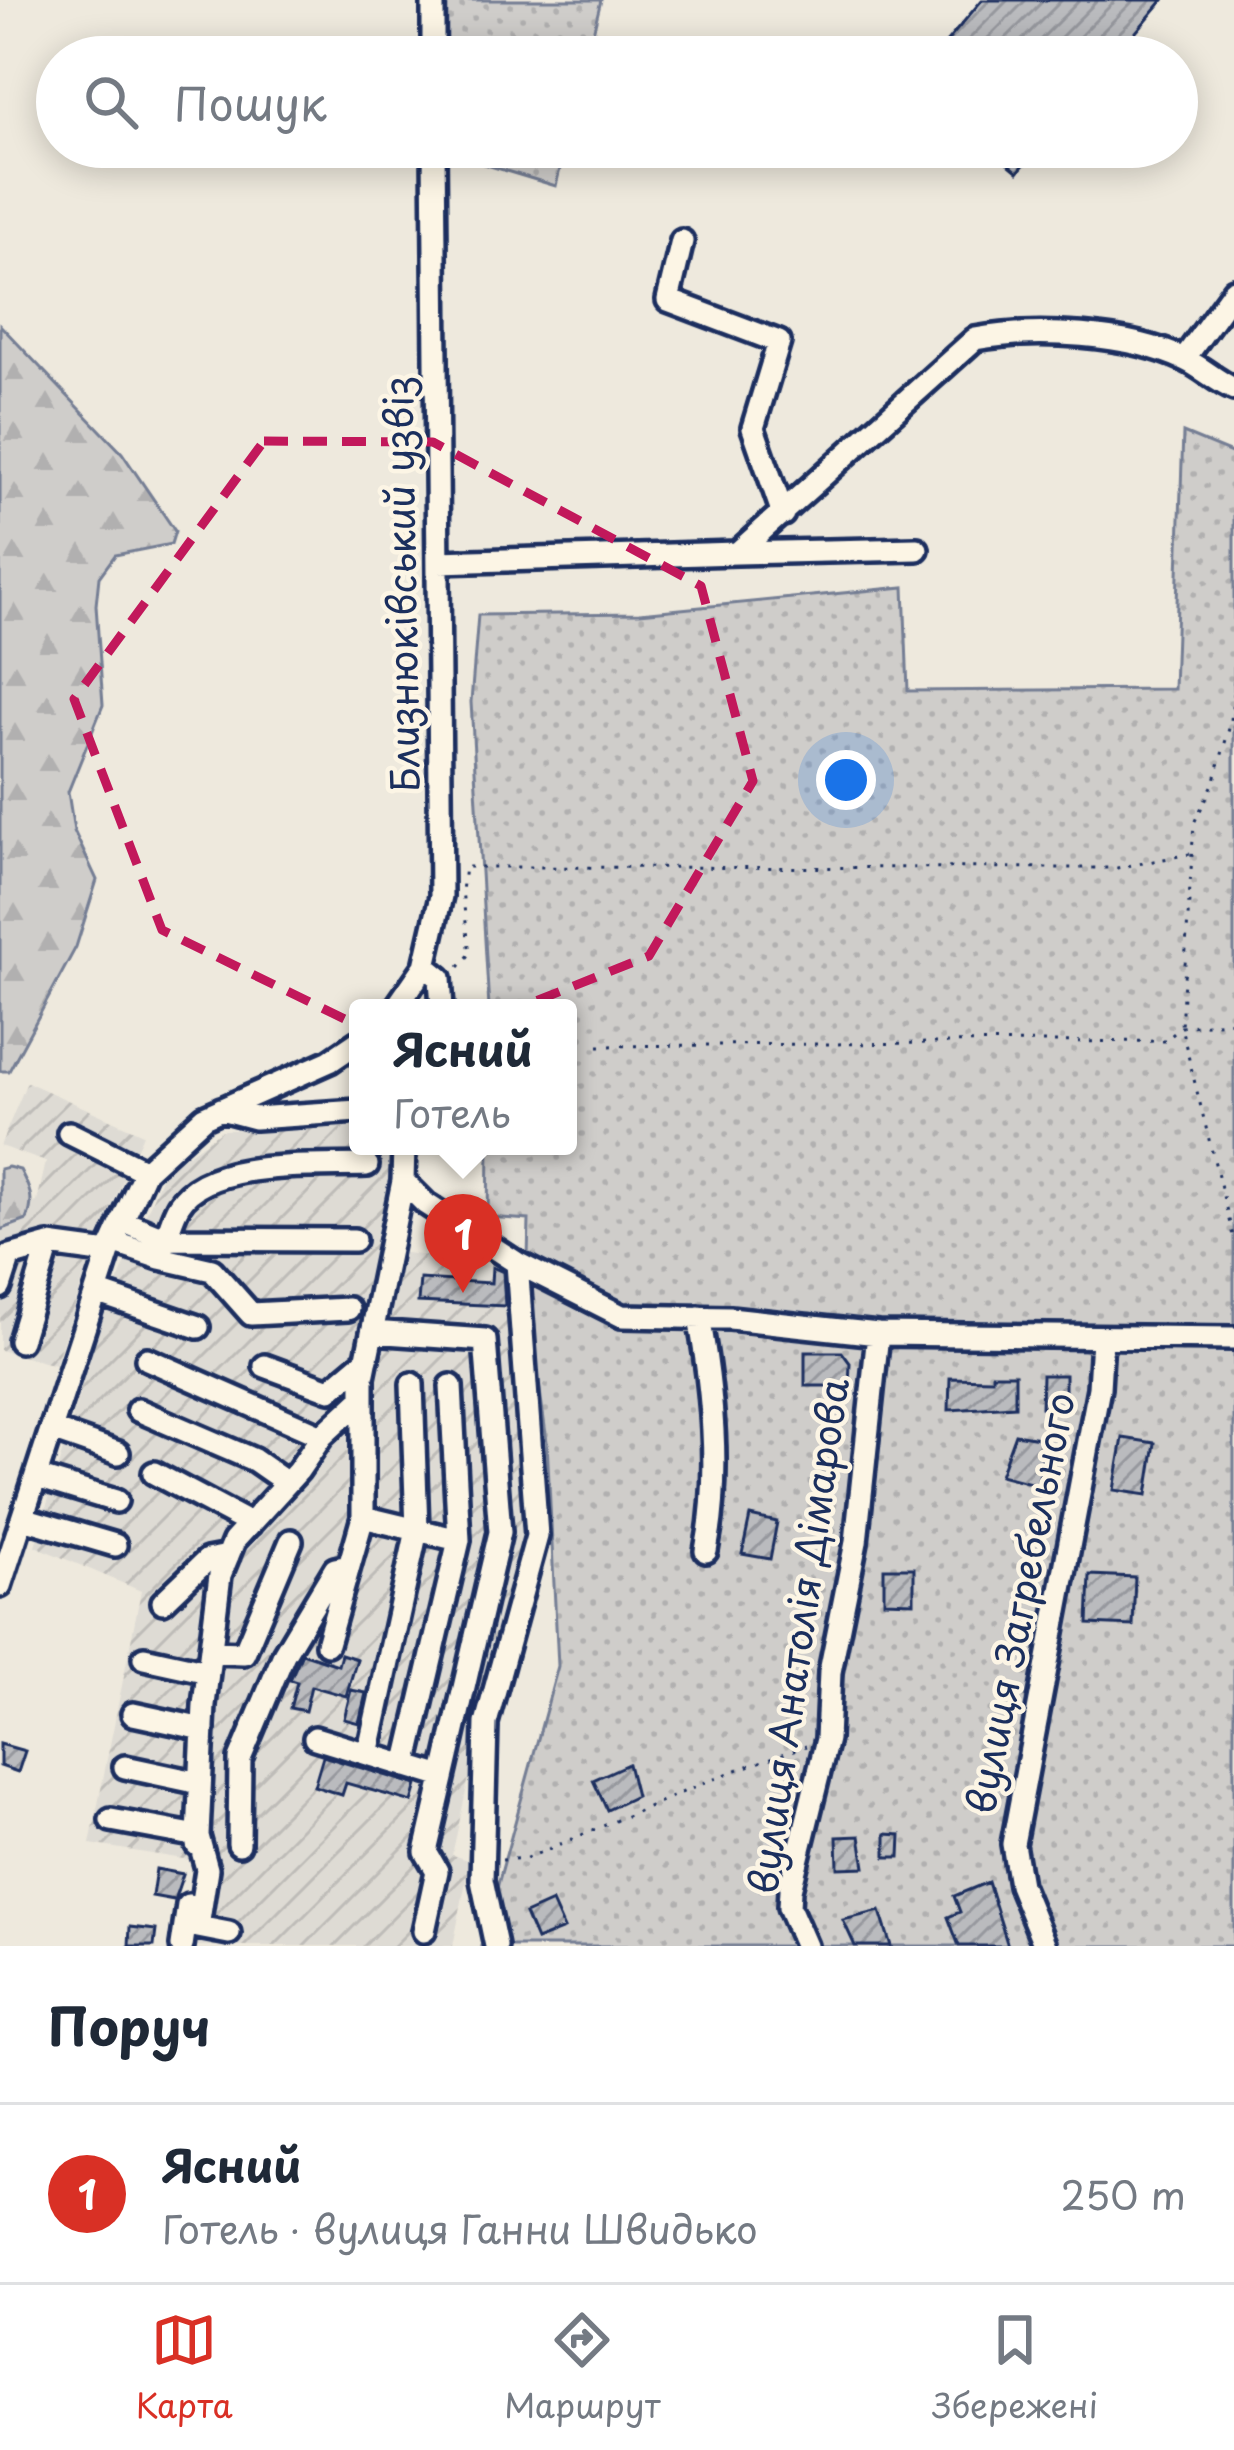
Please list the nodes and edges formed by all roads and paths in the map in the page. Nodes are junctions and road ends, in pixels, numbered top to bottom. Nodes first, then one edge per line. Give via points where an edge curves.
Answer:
1 (433, 0) edge
2 (433, 36) edge
3 (434, 168) edge
4 (682, 241) dead end
5 (1234, 290) edge
6 (1184, 359) junction
7 (1234, 389) edge
8 (783, 514) junction
9 (917, 549) dead end
10 (736, 553) junction
11 (438, 562) junction
12 (1234, 681) edge
13 (1190, 854) junction
14 (425, 966) junction
15 (456, 971) dead end
16 (402, 999) edge
17 (441, 999) edge
18 (1234, 1021) edge
19 (1180, 1027) junction
20 (598, 1046) dead end
21 (349, 1048) edge
22 (220, 1108) junction
23 (349, 1113) edge
24 (69, 1133) dead end
25 (404, 1155) edge
26 (367, 1165) dead end
27 (146, 1171) junction
28 (404, 1181) junction
29 (114, 1238) junction
30 (354, 1240) dead end
31 (1234, 1240) edge
32 (49, 1245) junction
33 (163, 1249) junction
34 (517, 1263) junction
35 (0, 1286) edge
36 (96, 1292) junction
37 (348, 1309) dead end
38 (699, 1317) junction
39 (198, 1328) dead end
40 (372, 1332) junction
41 (878, 1334) junction
42 (1234, 1338) edge
43 (1102, 1339) junction
44 (20, 1341) dead end
45 (367, 1359) junction
46 (147, 1360) dead end
47 (265, 1366) dead end
48 (412, 1384) dead end
49 (451, 1386) dead end
50 (363, 1398) junction
51 (138, 1410) dead end
52 (52, 1430) junction
53 (322, 1436) junction
54 (118, 1453) dead end
55 (154, 1473) dead end
56 (37, 1477) junction
57 (287, 1483) junction
58 (116, 1501) dead end
59 (363, 1517) junction
60 (23, 1518) junction
61 (250, 1524) junction
62 (417, 1530) junction
63 (459, 1540) junction
64 (291, 1541) dead end
65 (116, 1545) dead end
66 (706, 1551) dead end
67 (228, 1556) junction
68 (349, 1566) junction
69 (0, 1586) edge
70 (163, 1602) dead end
71 (327, 1644) dead end
72 (144, 1658) dead end
73 (209, 1662) junction
74 (133, 1714) dead end
75 (203, 1729) junction
76 (315, 1738) dead end
77 (827, 1739) junction
78 (368, 1754) junction
79 (406, 1766) junction
80 (125, 1767) dead end
81 (443, 1777) junction
82 (200, 1784) junction
83 (111, 1820) dead end
84 (198, 1836) junction
85 (238, 1844) dead end
86 (483, 1856) junction
87 (424, 1930) dead end
88 (229, 1933) dead end
89 (182, 1946) edge
90 (496, 1946) edge
91 (806, 1946) edge
92 (1045, 1946) edge

1 - 2 street
3 - 11 street, Близнюківський узвіз
4 - 8 street via 668,300 779,342 753,428
5 - 6 street
6 - 7 street
6 - 8 street via 1103,339 1020,331 975,339
8 - 10 street
9 - 10 street
10 - 11 street
11 - 14 street, Близнюківський узвіз via 441,896
12 - 13 path via 1232,721
13 - 15 path via 1117,868 465,867 470,954
13 - 19 path
14 - 16 street, Близнюківський узвіз
14 - 17 street via 440,978
18 - 19 path
19 - 20 path via 1165,1041
19 - 31 path
21 - 22 street
22 - 23 street via 255,1118
22 - 27 street
24 - 27 street
25 - 28 street
26 - 33 street via 248,1169 210,1181 180,1202
27 - 29 street
28 - 34 street
28 - 40 street
29 - 32 street
29 - 33 street
29 - 36 street
30 - 33 street
32 - 35 street via 10,1256
32 - 44 street
33 - 37 street via 212,1270 251,1314
34 - 38 street via 622,1316
34 - 86 street via 537,1536 486,1723
36 - 39 street
36 - 52 street
38 - 41 street
38 - 66 street via 715,1503
40 - 45 street
40 - 81 street via 485,1340 500,1532
41 - 43 street
41 - 77 street, вулиця Анатолія Дімарова
42 - 43 street
43 - 92 street, вулиця Загребельного via 1013,1844
45 - 47 street via 330,1390
45 - 50 street
46 - 53 street
48 - 62 street
49 - 63 street
50 - 53 street
50 - 59 street
51 - 57 street via 254,1460
52 - 54 street
52 - 56 street
53 - 57 street
55 - 61 street
56 - 58 street
56 - 60 street
57 - 61 street
59 - 62 street
59 - 68 street
60 - 65 street
60 - 69 street
61 - 67 street
62 - 63 street
62 - 78 street
63 - 79 street
64 - 73 street via 244,1653
67 - 70 street via 207,1560
67 - 73 street
68 - 71 street
68 - 85 street via 335,1569 284,1654 240,1759
72 - 73 street
73 - 75 street
74 - 75 street
75 - 82 street
76 - 78 street
77 - 86 path via 527,1858
77 - 91 street, вулиця Анатолія Дімарова via 790,1890
78 - 79 street
79 - 81 street
80 - 82 street
81 - 87 street via 426,1852 437,1870
82 - 84 street
83 - 84 street
84 - 88 street via 207,1869 198,1927
84 - 89 street
86 - 90 street

